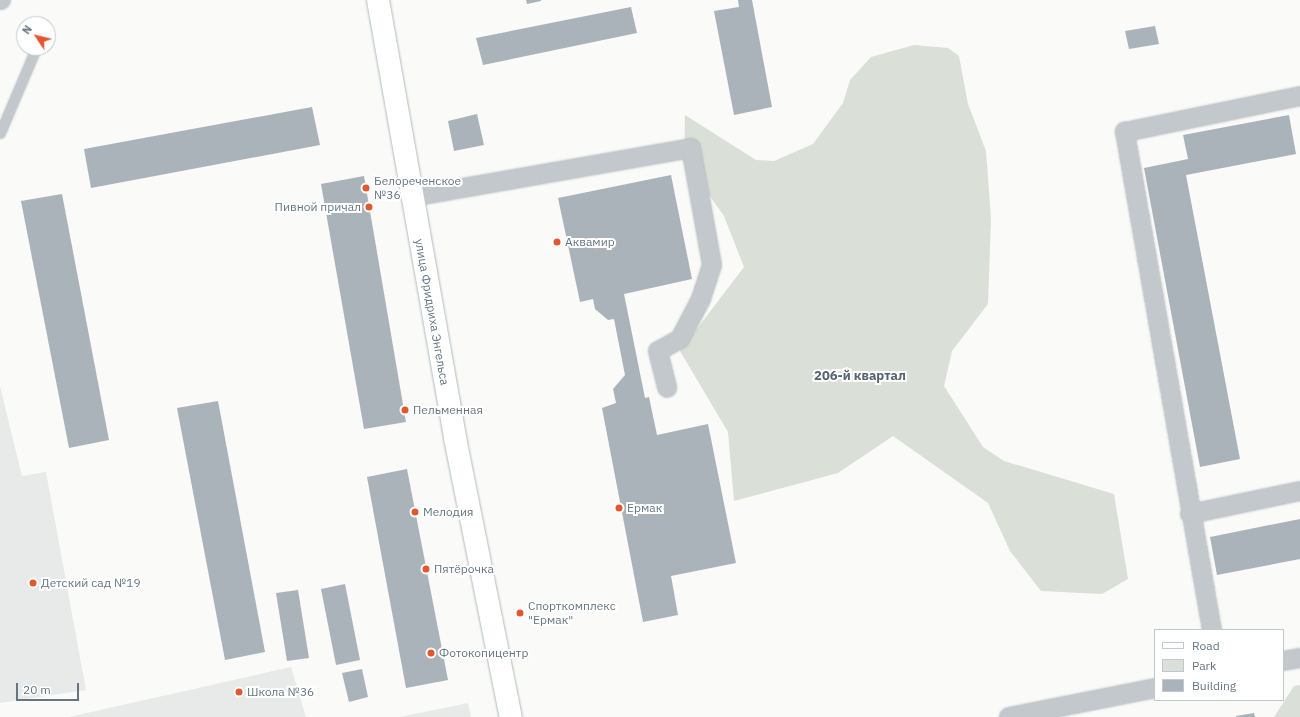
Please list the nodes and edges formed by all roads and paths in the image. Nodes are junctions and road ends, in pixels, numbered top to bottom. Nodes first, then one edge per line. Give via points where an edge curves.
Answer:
1 (378, 0) edge
2 (33, 56) edge
3 (1300, 96) edge
4 (0, 133) edge
5 (412, 197) junction
6 (667, 388) dead end
7 (1300, 491) edge
8 (1190, 514) junction
9 (1212, 629) edge
10 (1300, 658) edge
11 (1284, 662) edge
12 (1154, 688) edge
13 (511, 717) edge
14 (1009, 717) edge

1 - 5 street, улица Фридриха Энгельса
2 - 4 lane
3 - 8 street via 1125,132
5 - 6 street via 691,148 712,265 701,300 680,339 658,352
5 - 13 street, улица Фридриха Энгельса via 455,438
7 - 8 street
8 - 9 street
10 - 11 street
12 - 14 street

